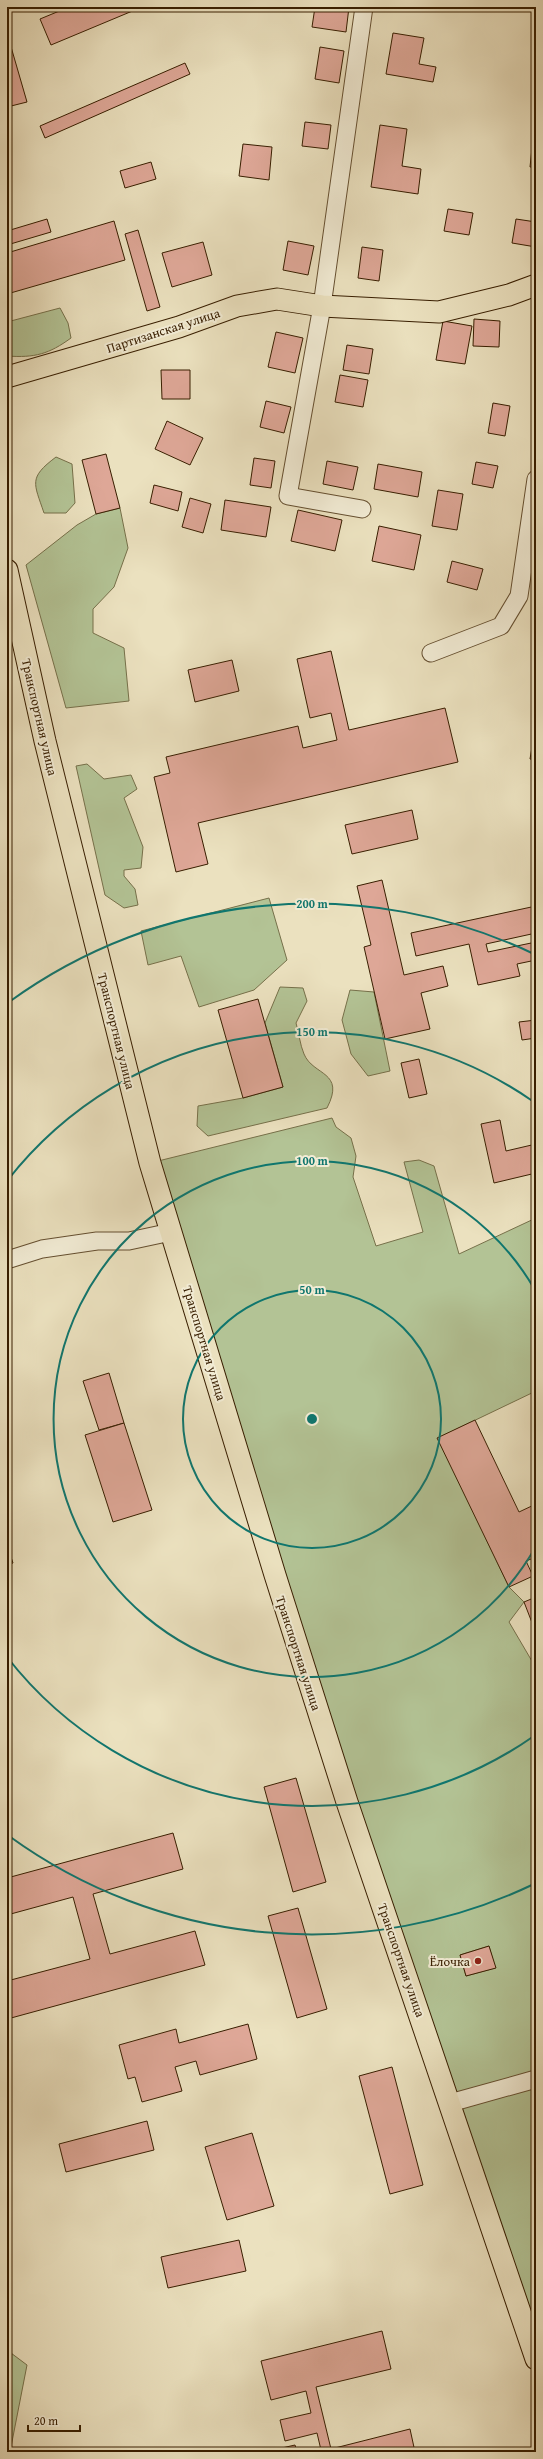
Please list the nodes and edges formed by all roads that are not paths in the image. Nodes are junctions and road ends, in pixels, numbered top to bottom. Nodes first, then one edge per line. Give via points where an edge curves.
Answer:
1 (364, 7) edge
2 (536, 285) edge
3 (322, 306) junction
4 (7, 378) edge
5 (536, 479) edge
6 (362, 509) dead end
7 (7, 570) edge
8 (431, 653) dead end
9 (171, 1232) junction
10 (7, 1260) edge
11 (536, 2079) edge
12 (450, 2103) junction
13 (536, 2359) edge

1 - 3 street
2 - 3 main road, Партизанская улица via 509,295 439,312
3 - 4 main road, Партизанская улица via 278,299 237,306 179,327
3 - 6 street via 288,496
5 - 8 street via 519,596 502,626
7 - 9 main road, Транспортная улица via 48,756 150,1163
9 - 10 street via 129,1241 97,1241 42,1249
9 - 12 main road, Транспортная улица via 344,1795
11 - 12 street
12 - 13 main road, Транспортная улица

